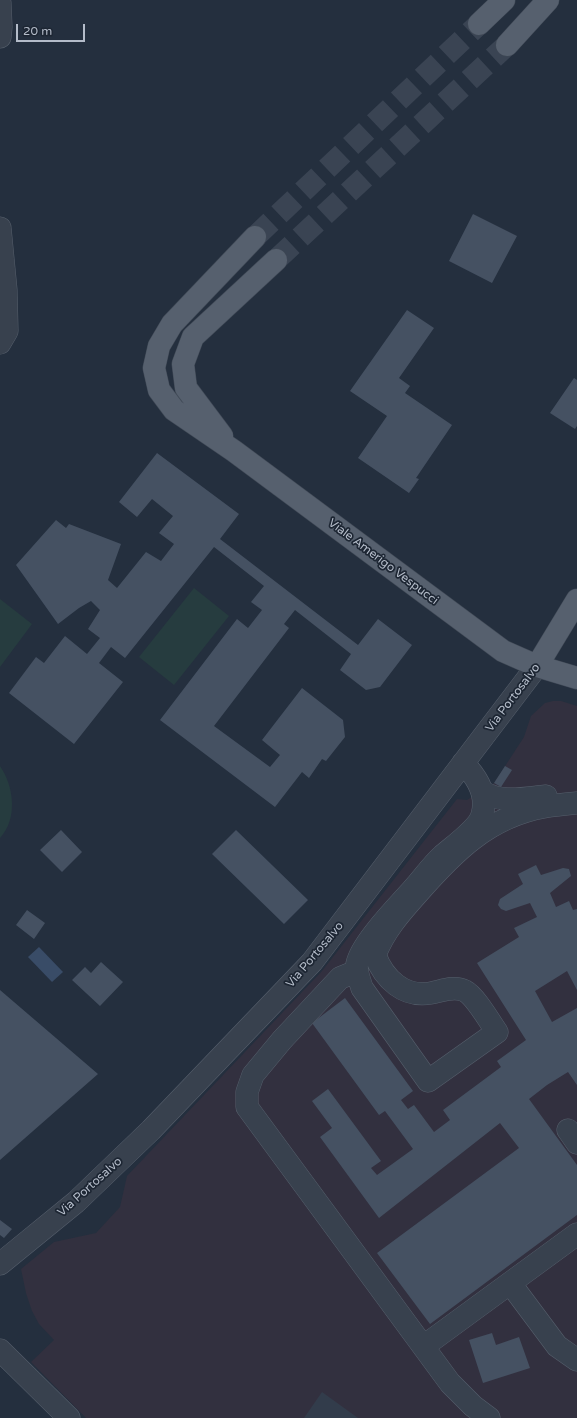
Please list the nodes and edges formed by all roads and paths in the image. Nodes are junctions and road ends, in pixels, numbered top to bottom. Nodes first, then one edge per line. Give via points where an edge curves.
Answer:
1 (504, 0) edge
2 (548, 0) edge
3 (0, 3) edge
4 (479, 24) tunnel mouth
5 (0, 37) edge
6 (507, 45) tunnel mouth
7 (0, 228) edge
8 (254, 237) tunnel mouth
9 (276, 260) tunnel mouth
10 (0, 343) edge
11 (234, 451) junction
12 (577, 600) edge
13 (537, 666) junction
14 (577, 678) edge
15 (463, 763) junction
16 (485, 794) junction
17 (577, 794) edge
18 (577, 803) edge
19 (491, 826) junction
20 (357, 970) junction
21 (577, 1234) edge
22 (0, 1264) edge
23 (510, 1283) junction
24 (424, 1346) junction
25 (0, 1350) edge
26 (577, 1360) edge
27 (69, 1418) edge
28 (489, 1418) edge

1 - 4 main road
2 - 6 main road
3 - 5 street
7 - 10 street via 6,290 6,331
8 - 11 main road via 172,324 159,346 154,368 159,390 174,410
9 - 11 main road via 193,337 183,364 186,388
11 - 13 main road, Viale Amerigo Vespucci via 503,651
12 - 13 main road, Via Portosalvo
13 - 14 main road, Viale Amerigo Vespucci
13 - 15 street, Via Portosalvo
15 - 16 street via 473,773
15 - 22 street, Via Portosalvo via 312,962 151,1130 76,1202
16 - 17 street via 498,799 519,799
16 - 19 street via 493,814
16 - 20 street via 482,816 474,827 440,858 365,946
18 - 19 street via 542,807
19 - 20 street via 467,842 445,862 393,921 375,955 379,966 388,977 404,990 420,994 448,988 464,990 497,1032 428,1081 362,988
20 - 24 street via 340,978 253,1075 247,1092 247,1107
21 - 23 street
23 - 24 street
23 - 26 street via 556,1346
24 - 28 street via 450,1383
25 - 27 street

